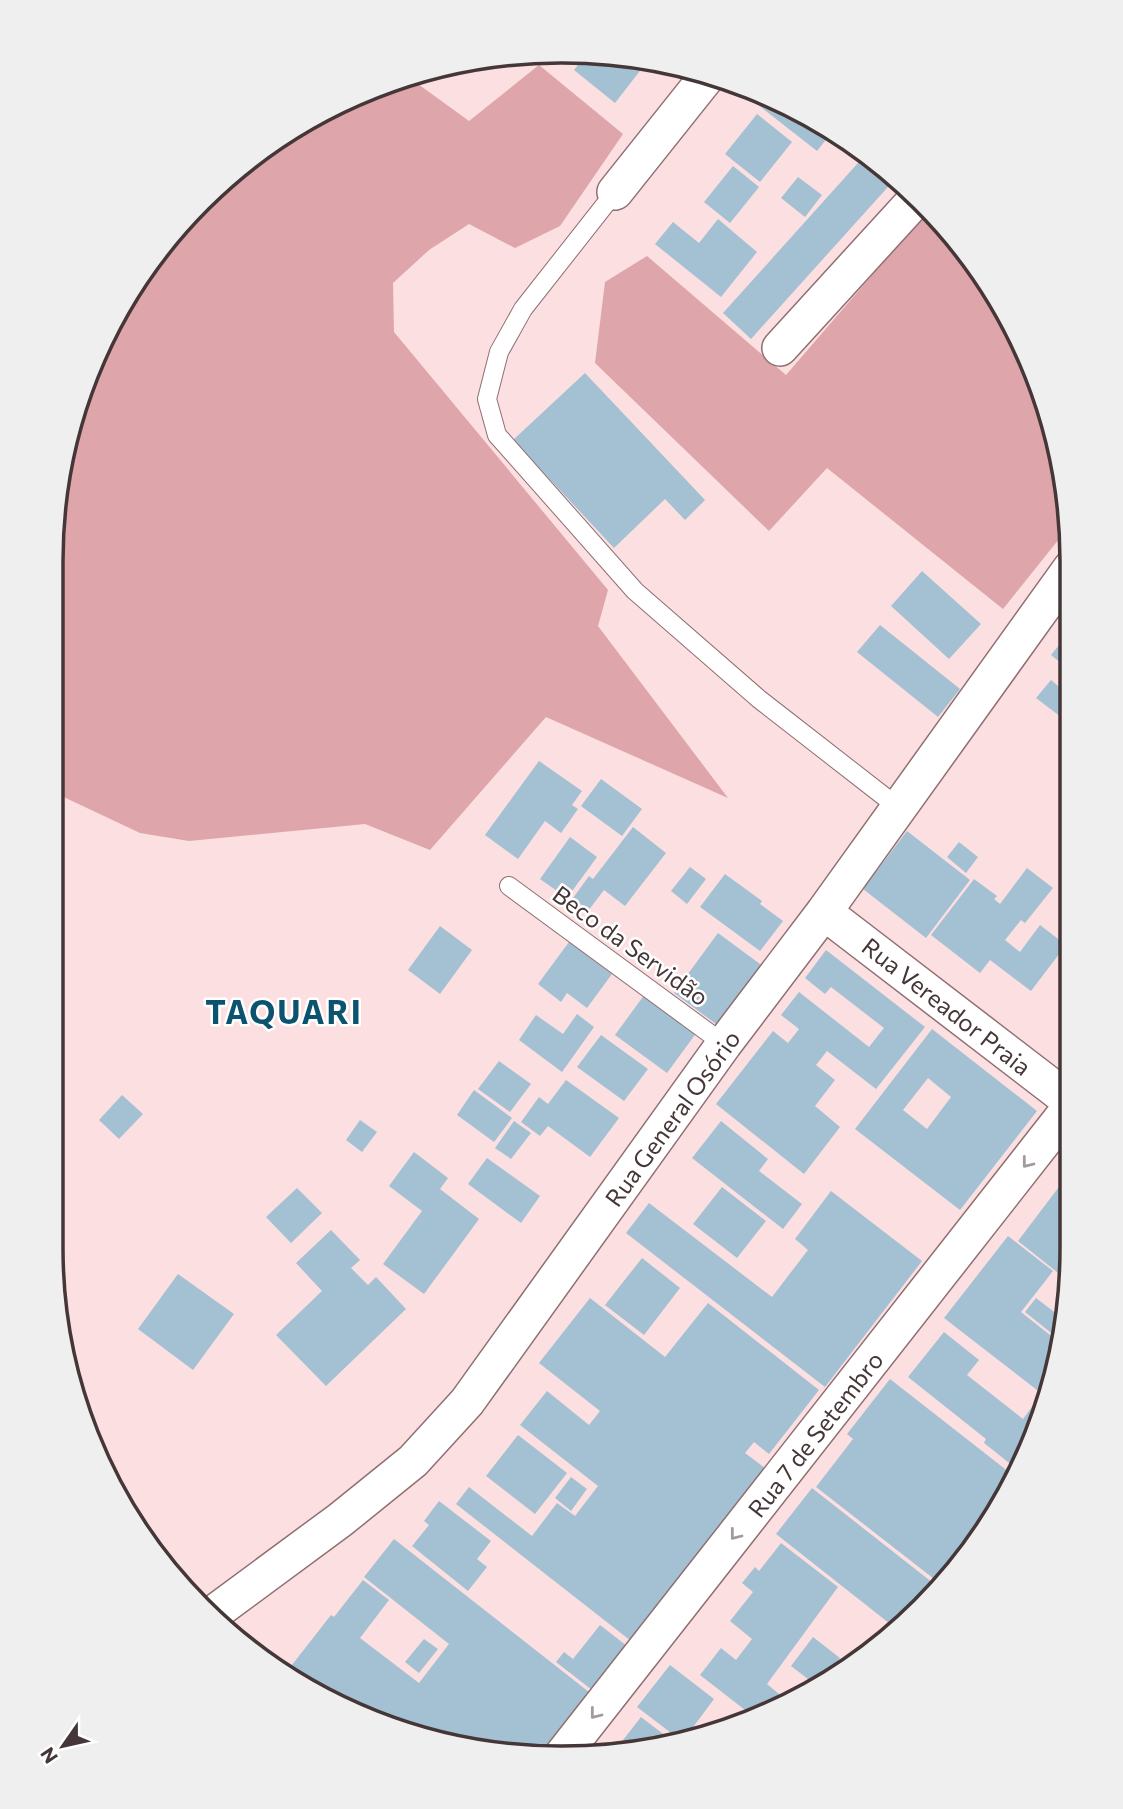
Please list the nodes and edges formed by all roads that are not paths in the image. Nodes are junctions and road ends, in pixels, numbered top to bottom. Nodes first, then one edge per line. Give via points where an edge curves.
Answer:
1 (702, 83) edge
2 (615, 192) joint
3 (910, 205) edge
4 (780, 348) dead end
5 (1060, 583) edge
6 (899, 808) junction
7 (509, 886) dead end
8 (824, 912) junction
9 (724, 1044) junction
10 (1060, 1093) edge
11 (1060, 1120) edge
12 (220, 1610) edge
13 (570, 1746) edge

1 - 2 street
2 - 6 lane via 523,309 499,352 487,399 497,435 635,591 759,699
3 - 4 street
5 - 6 street, Rua General Osório
6 - 8 street, Rua General Osório
7 - 9 lane, Beco da Servidão
8 - 9 street, Rua General Osório
8 - 10 street, Rua Vereador Praia
9 - 12 street, Rua General Osório via 467,1402 412,1461
11 -> 13 street, Rua 7 de Setembro

